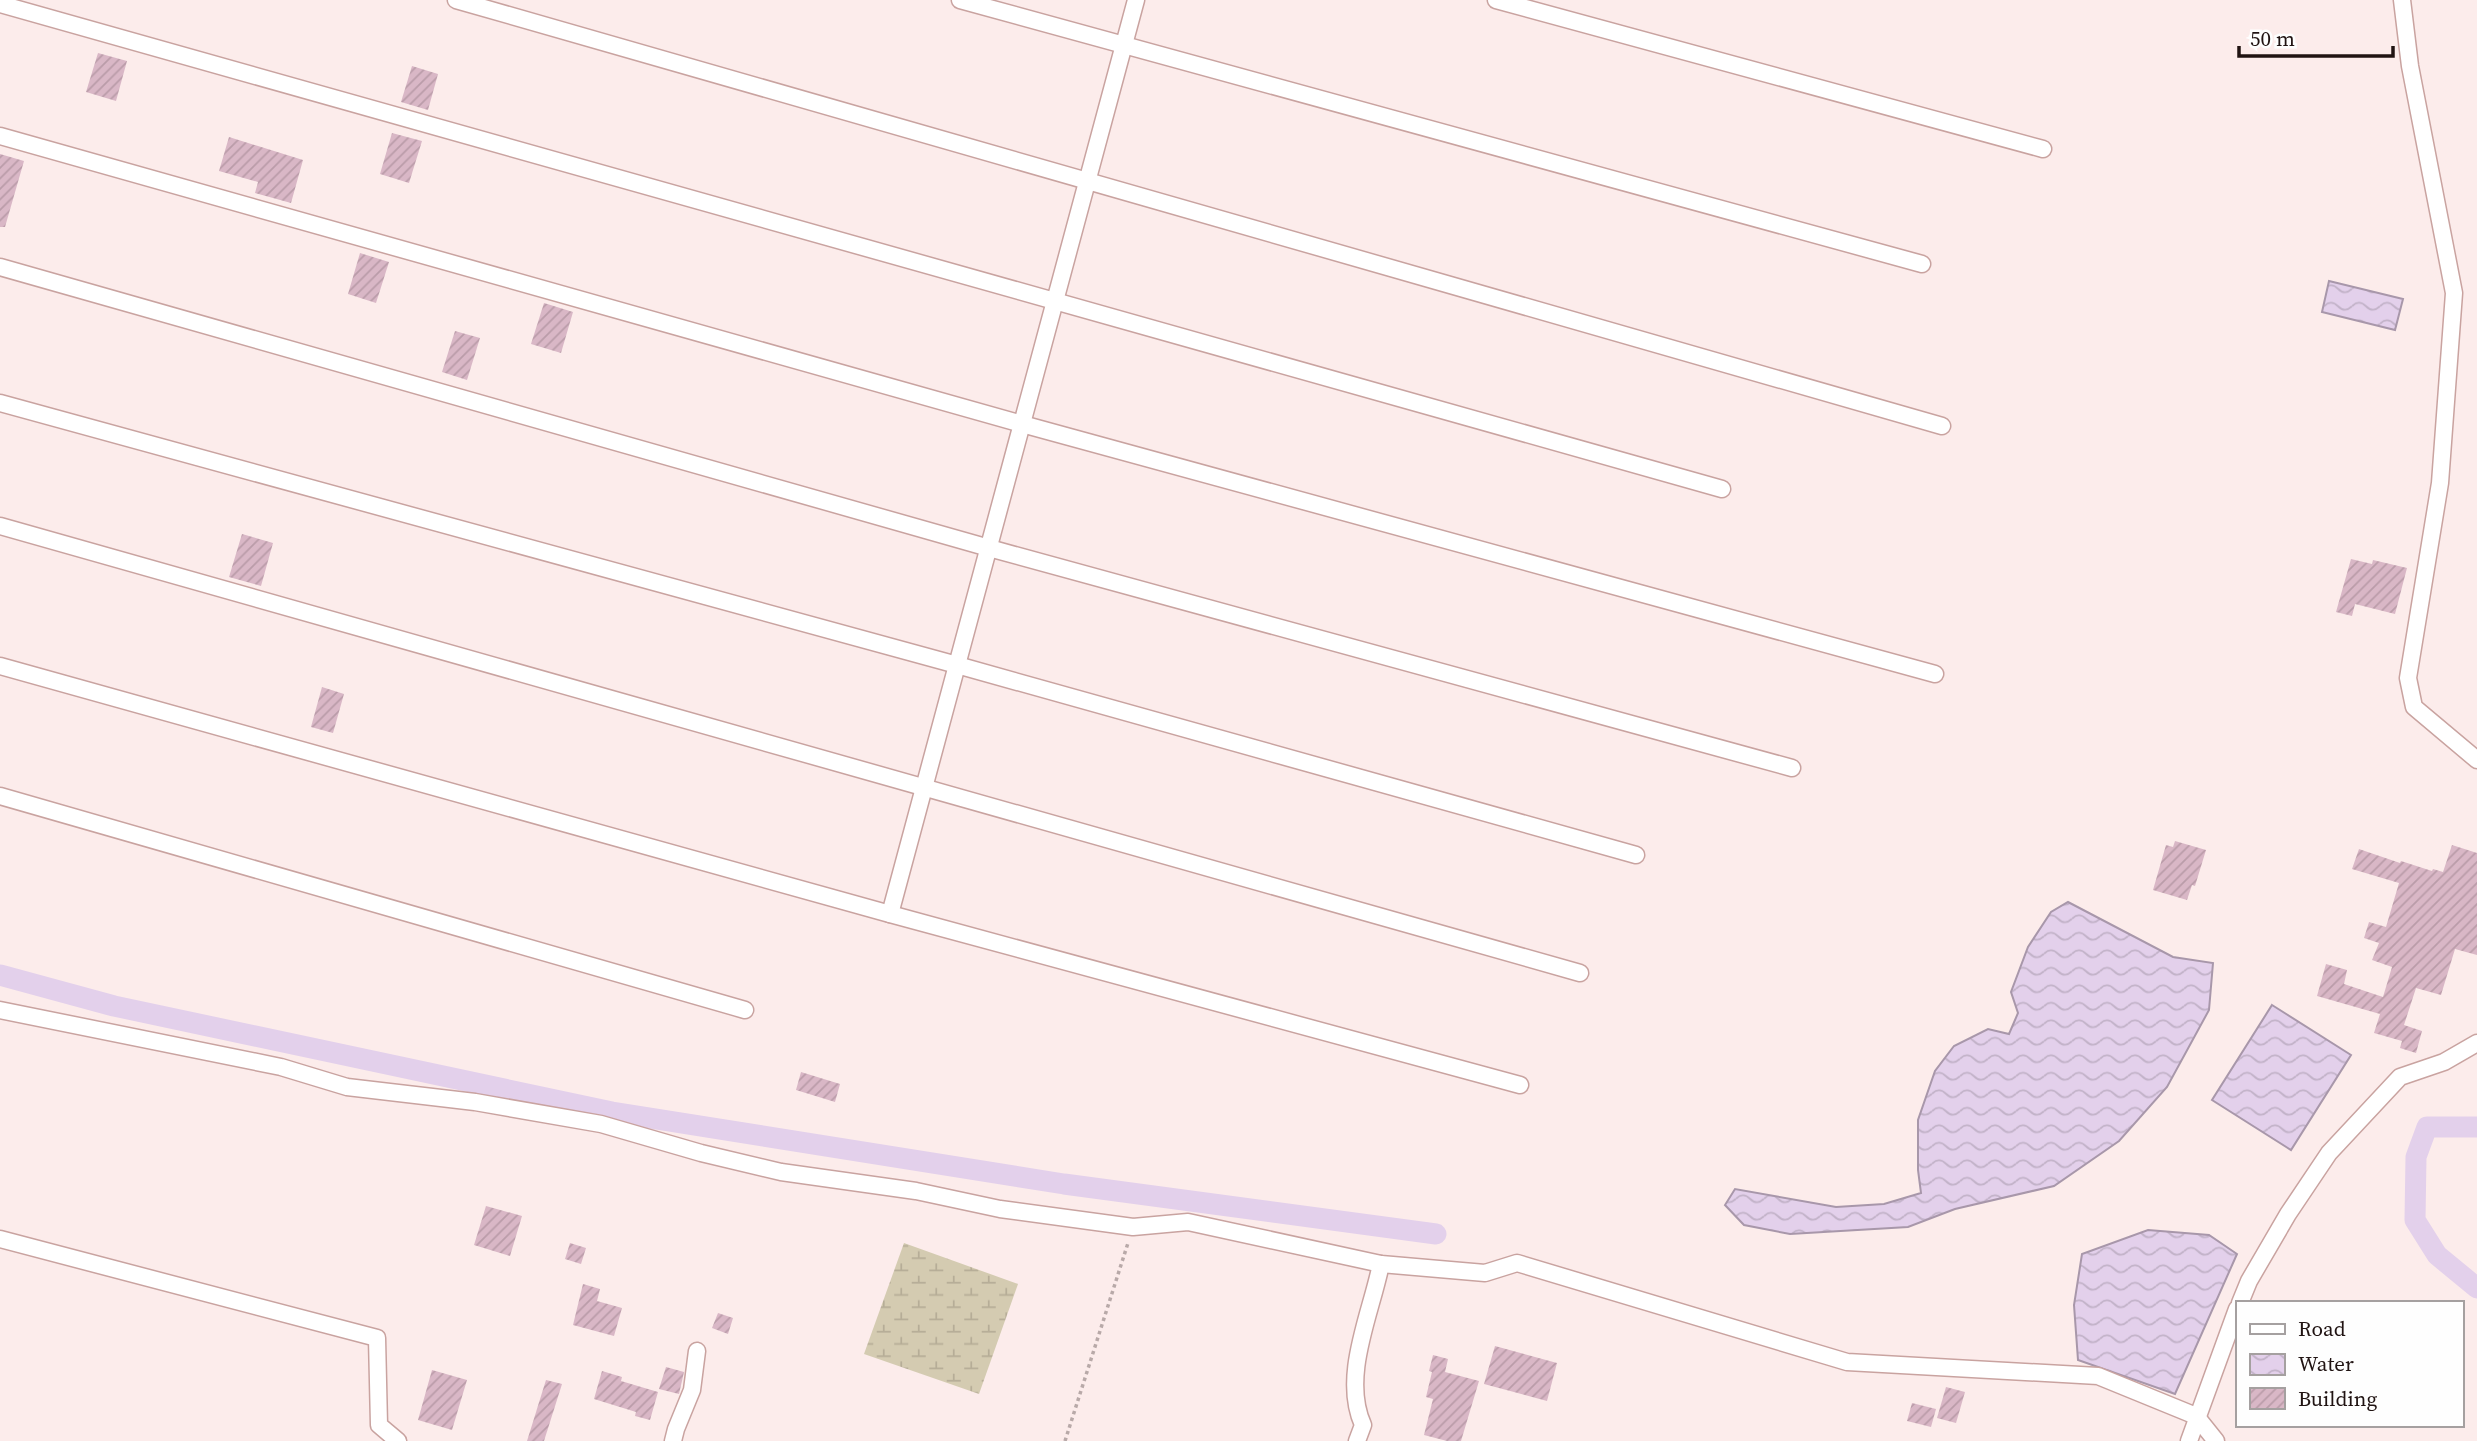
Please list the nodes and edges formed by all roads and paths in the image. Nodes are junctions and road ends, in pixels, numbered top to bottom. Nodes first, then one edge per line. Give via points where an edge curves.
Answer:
1 (456, 0) edge
2 (960, 0) edge
3 (1136, 0) edge
4 (1496, 0) edge
5 (2402, 0) edge
6 (0, 4) edge
7 (1124, 46) junction
8 (0, 136) edge
9 (2043, 149) dead end
10 (1087, 181) junction
11 (1922, 264) dead end
12 (0, 267) edge
13 (1055, 303) junction
14 (0, 403) edge
15 (1022, 424) junction
16 (1942, 426) dead end
17 (1722, 489) dead end
18 (0, 526) edge
19 (989, 548) junction
20 (957, 665) junction
21 (0, 666) edge
22 (1935, 674) dead end
23 (2477, 760) edge
24 (1792, 768) dead end
25 (924, 789) junction
26 (0, 796) edge
27 (1636, 855) dead end
28 (890, 914) junction
29 (1580, 973) dead end
30 (0, 1010) edge
31 (744, 1010) dead end
32 (2477, 1043) edge
33 (1520, 1084) dead end
34 (1133, 1227) junction
35 (0, 1240) edge
36 (1381, 1264) junction
37 (2241, 1301) edge
38 (2236, 1312) edge
39 (697, 1351) dead end
40 (2196, 1416) junction
41 (398, 1441) edge
42 (673, 1441) edge
43 (1065, 1441) edge
44 (1357, 1441) edge
45 (2189, 1441) edge
46 (2216, 1441) edge

1 - 10 street
2 - 7 street
3 - 7 street
4 - 9 street
5 - 23 street via 2410,66 2454,293 2440,483 2408,678 2414,708
6 - 13 street
7 - 10 street
7 - 11 street
8 - 15 street
10 - 13 street
10 - 16 street
12 - 19 street
13 - 15 street
13 - 17 street
14 - 20 street
15 - 19 street
15 - 22 street
18 - 25 street
19 - 20 street
19 - 24 street
20 - 25 street
20 - 27 street
21 - 28 street
25 - 28 street
25 - 29 street
26 - 31 street
28 - 33 street
30 - 34 street via 281,1067 347,1087 475,1102 601,1124 781,1172
32 - 37 street via 2444,1062 2400,1077 2329,1153 2288,1214
34 - 36 street via 1188,1222
34 - 43 path
35 - 41 street via 377,1338 379,1425
36 - 40 street via 1485,1273 1517,1263 1847,1362 2098,1376
36 - 44 street via 1355,1383 1363,1425
38 - 40 street
39 - 42 street via 692,1390
40 - 45 street
40 - 46 street

